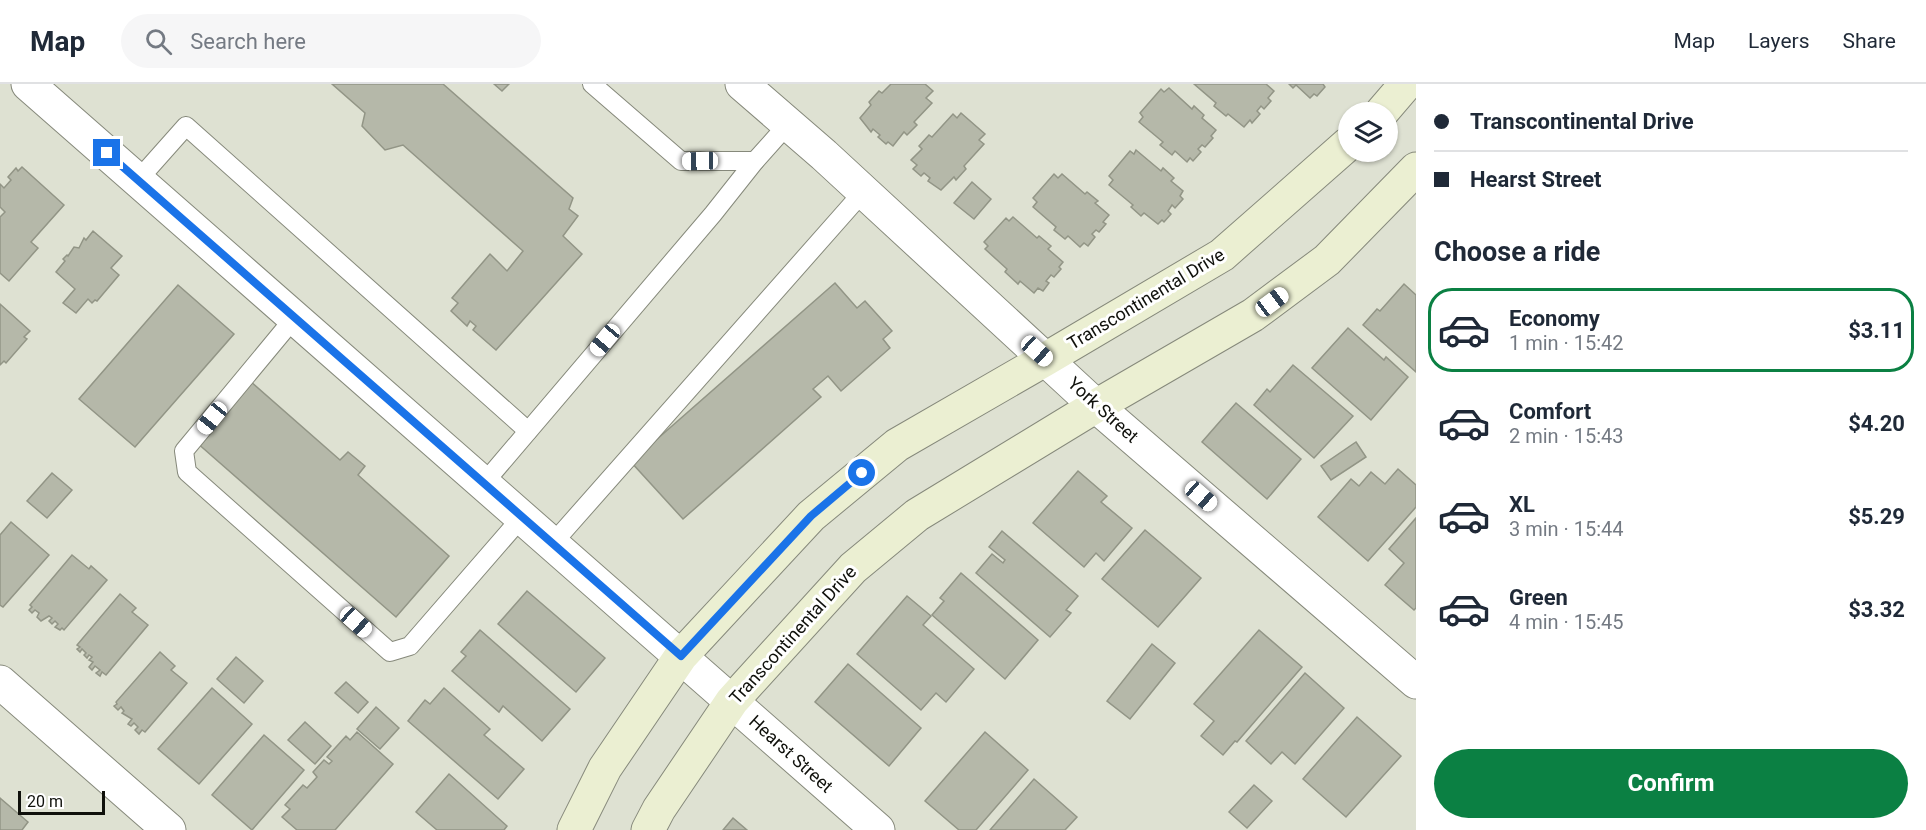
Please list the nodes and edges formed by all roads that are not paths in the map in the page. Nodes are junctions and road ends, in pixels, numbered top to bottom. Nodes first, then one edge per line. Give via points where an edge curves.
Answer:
1 (28, 84) edge
2 (592, 84) edge
3 (742, 84) edge
4 (1406, 84) edge
5 (1391, 102) edge
6 (788, 124) junction
7 (1338, 153) edge
8 (755, 160) junction
9 (1416, 169) edge
10 (138, 180) junction
11 (863, 192) junction
12 (295, 317) junction
13 (1046, 359) junction
14 (1096, 406) junction
15 (528, 431) junction
16 (484, 483) junction
17 (522, 517) junction
18 (553, 543) junction
19 (681, 656) junction
20 (0, 682) edge
21 (1416, 682) edge
22 (732, 701) junction
23 (169, 830) edge
24 (574, 830) edge
25 (648, 830) edge
26 (878, 830) edge

1 - 10 street, Hearst Street
2 - 8 lane via 681,162
3 - 6 street, York Street
4 - 5 street
6 - 8 lane
6 - 11 street, York Street
7 - 13 street, Transcontinental Drive via 1222,255
8 - 15 lane
9 - 14 street, Transcontinental Drive via 1327,260 1272,302
10 - 12 street, Hearst Street
10 - 15 lane via 186,126
11 - 13 street, York Street
11 - 18 lane
12 - 16 street, Hearst Street
12 - 17 lane via 184,451 187,472 390,652 410,646
13 - 14 street, York Street
13 - 19 street, Transcontinental Drive via 897,445 811,516
14 - 21 street, York Street
14 - 22 street, Transcontinental Drive via 917,515 853,568
15 - 16 lane
16 - 17 street, Hearst Street
17 - 18 street, Hearst Street
18 - 19 street, Hearst Street
19 - 22 street, Hearst Street
19 - 24 street, Transcontinental Drive via 605,768
20 - 23 street
22 - 25 street, Transcontinental Drive
22 - 26 street, Hearst Street

